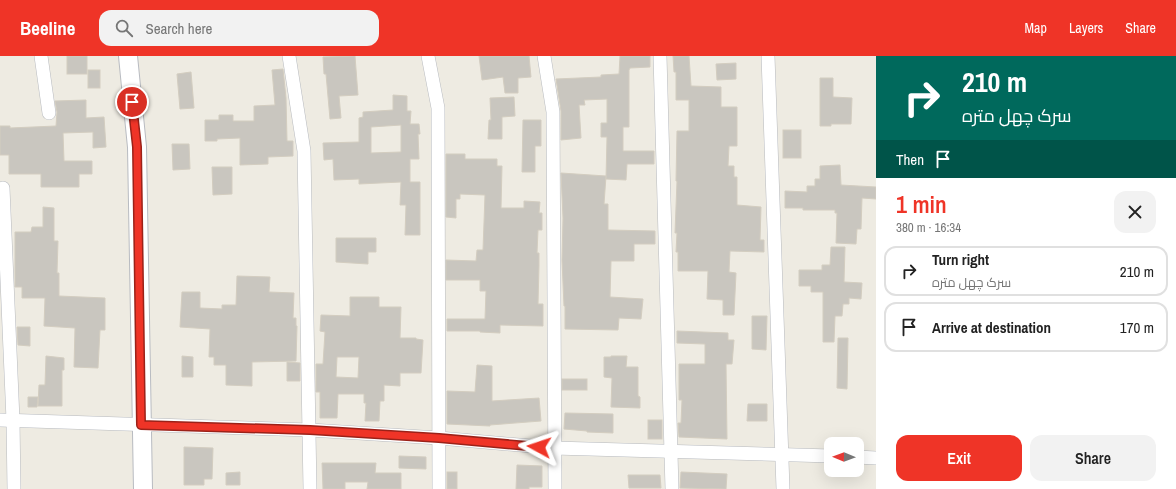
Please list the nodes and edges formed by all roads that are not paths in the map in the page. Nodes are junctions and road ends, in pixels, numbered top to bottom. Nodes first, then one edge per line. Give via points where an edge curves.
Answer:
1 (41, 56) edge
2 (128, 56) edge
3 (288, 56) edge
4 (428, 56) edge
5 (544, 56) edge
6 (660, 56) edge
7 (768, 56) edge
8 (49, 113) dead end
9 (3, 188) dead end
10 (0, 420) edge
11 (13, 420) junction
12 (141, 425) junction
13 (310, 430) junction
14 (439, 438) junction
15 (554, 448) junction
16 (672, 451) junction
17 (782, 455) junction
18 (824, 456) edge
19 (864, 457) edge
20 (876, 458) edge
21 (14, 489) edge
22 (143, 489) edge
23 (310, 489) edge
24 (439, 489) edge
25 (555, 489) edge
26 (672, 489) edge
27 (783, 489) edge

1 - 8 street
2 - 12 street via 137,147
3 - 13 street via 304,151
4 - 14 street via 438,108
5 - 15 street via 553,112
6 - 16 street
7 - 17 street
9 - 11 street
10 - 11 street
11 - 12 street
11 - 21 street
12 - 13 street
12 - 22 street
13 - 14 street
13 - 23 street
14 - 15 street
14 - 24 street
15 - 16 street
15 - 25 street
16 - 17 street
16 - 26 street
17 - 18 street
17 - 27 street
19 - 20 street

